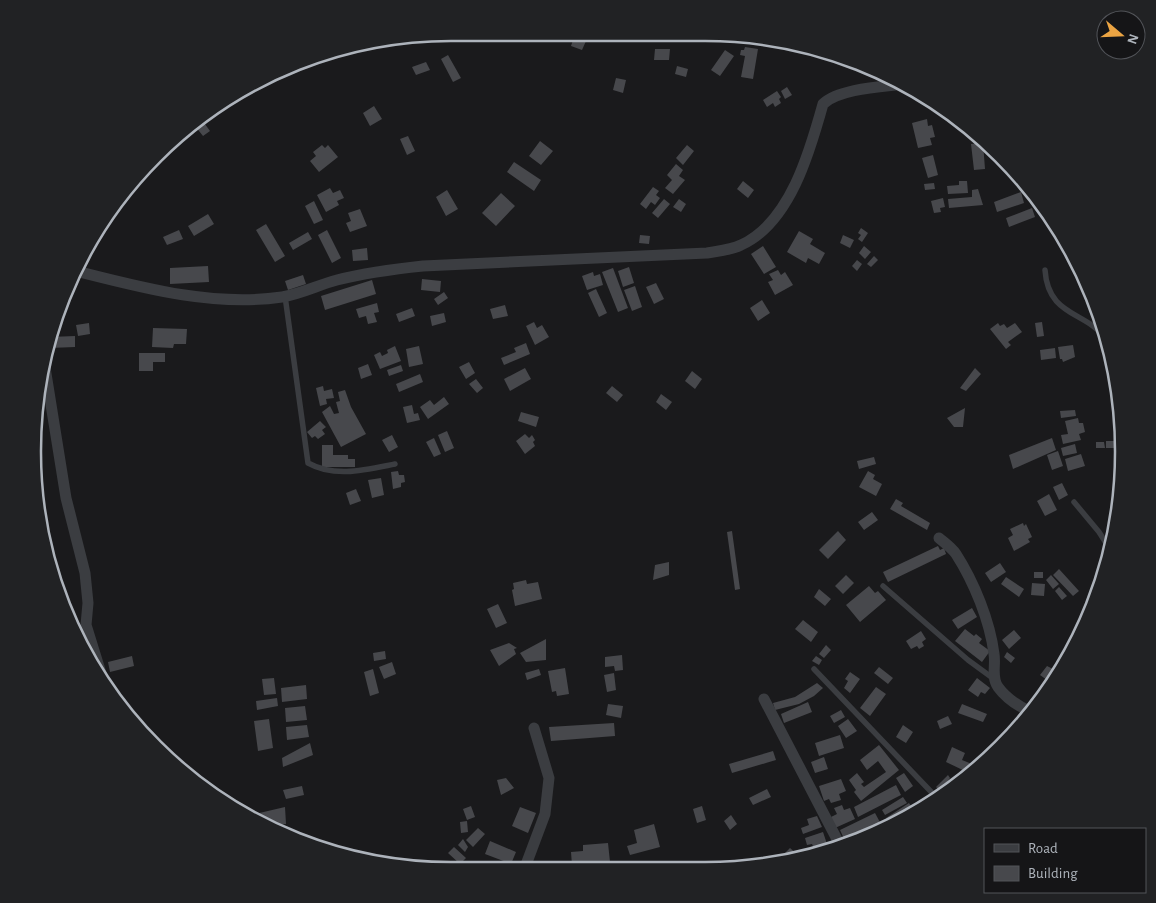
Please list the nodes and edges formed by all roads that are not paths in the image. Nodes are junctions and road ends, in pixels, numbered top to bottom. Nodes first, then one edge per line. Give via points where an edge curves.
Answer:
1 (889, 85) edge
2 (1045, 270) dead end
3 (83, 273) edge
4 (285, 296) junction
5 (1097, 332) edge
6 (47, 382) edge
7 (395, 464) dead end
8 (1074, 502) dead end
9 (939, 538) dead end
10 (1105, 541) edge
11 (883, 586) dead end
12 (97, 659) edge
13 (814, 669) dead end
14 (994, 679) junction
15 (764, 699) dead end
16 (1024, 709) edge
17 (534, 728) dead end
18 (932, 793) edge
19 (837, 840) edge
20 (527, 862) edge

1 - 4 street via 867,87 828,98 792,194 761,231 741,246 707,253 388,270 336,280
2 - 5 lane via 1050,295 1070,314
3 - 4 street via 215,300
4 - 7 lane via 308,463 321,470 345,472
6 - 12 street via 66,498 85,573 86,625
8 - 10 lane
9 - 14 street via 955,553 975,592 990,635
11 - 14 lane
13 - 18 lane
14 - 16 street via 999,688
15 - 19 street
17 - 20 street via 549,778 545,814

